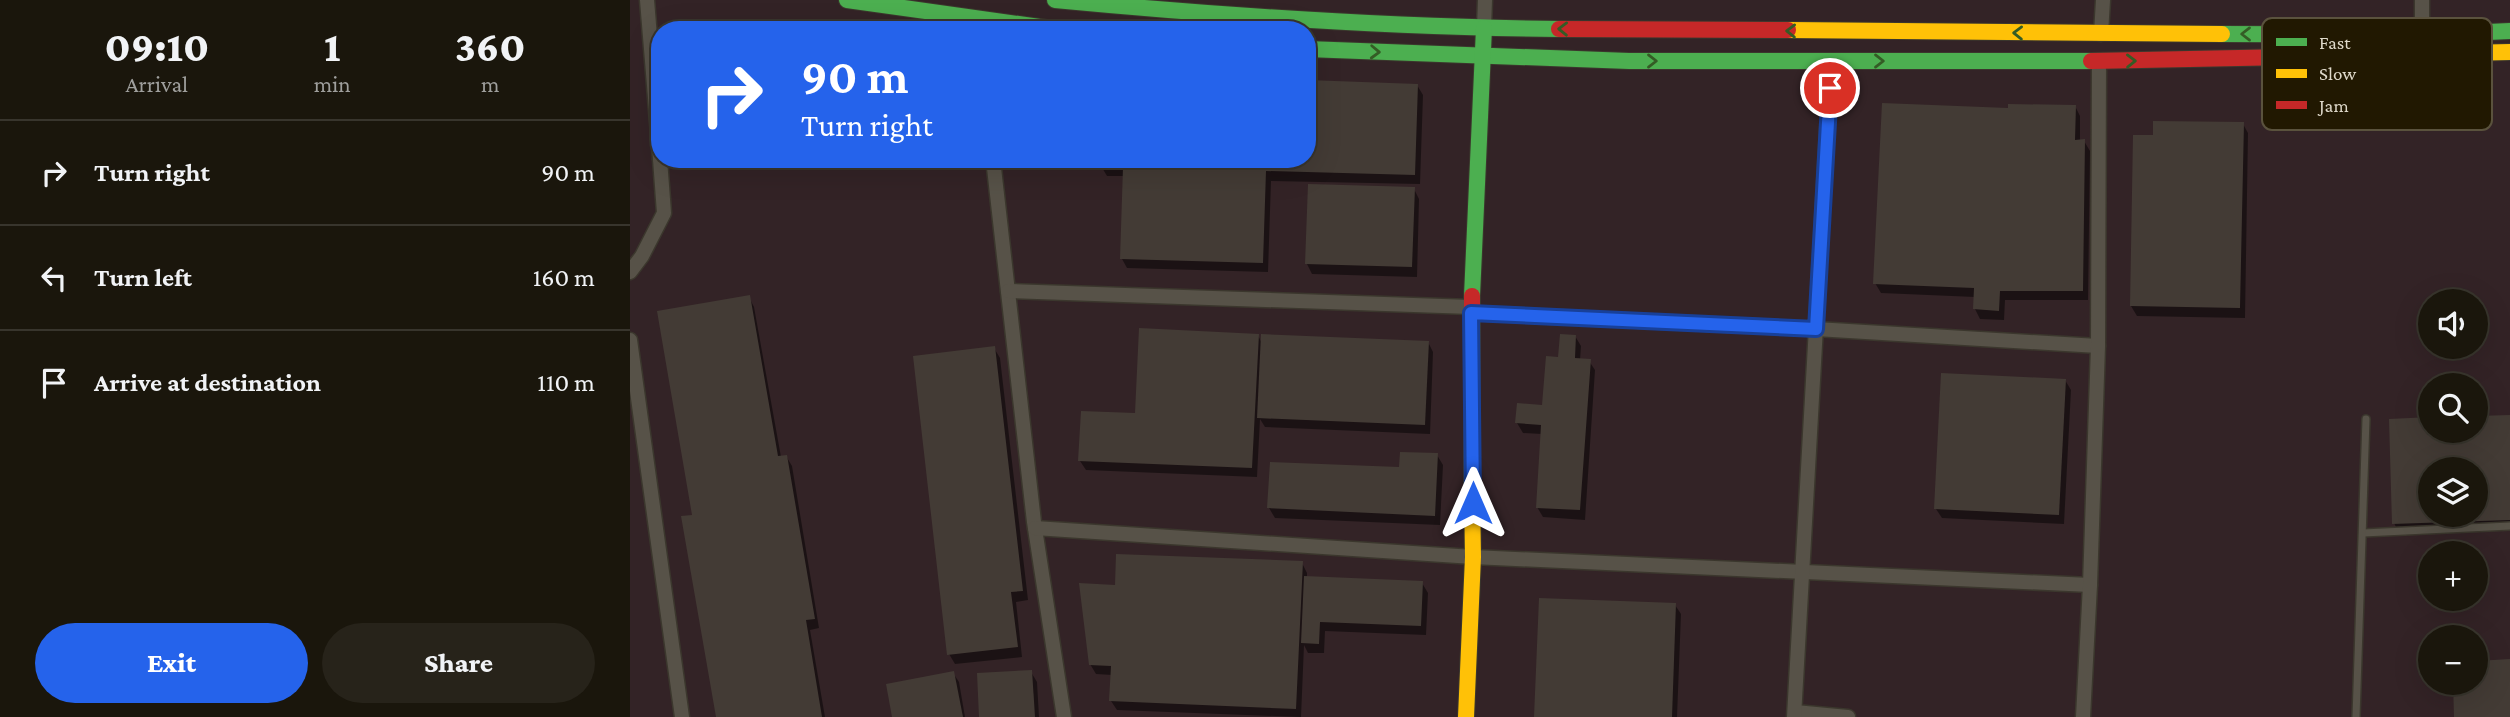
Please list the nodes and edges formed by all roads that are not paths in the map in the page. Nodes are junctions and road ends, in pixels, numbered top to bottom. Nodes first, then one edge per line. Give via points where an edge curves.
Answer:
1 (648, 0) edge
2 (848, 0) edge
3 (1058, 0) edge
4 (1485, 0) edge
5 (2103, 0) edge
6 (2422, 0) edge
7 (2421, 18) edge
8 (962, 21) edge
9 (1484, 28) junction
10 (2510, 31) edge
11 (2492, 32) edge
12 (2101, 34) junction
13 (2262, 35) edge
14 (651, 40) edge
15 (1316, 49) edge
16 (2492, 52) edge
17 (2510, 52) edge
18 (1483, 56) junction
19 (2262, 57) edge
20 (1831, 61) junction
21 (2099, 61) junction
22 (661, 168) edge
23 (994, 168) edge
24 (630, 272) edge
25 (1007, 291) junction
26 (1471, 310) junction
27 (1816, 329) junction
28 (630, 340) edge
29 (2098, 346) junction
30 (2366, 419) dead end
31 (2510, 526) edge
32 (1035, 528) junction
33 (2363, 533) junction
34 (1473, 557) junction
35 (1802, 573) junction
36 (2091, 585) junction
37 (1795, 715) edge
38 (682, 717) edge
39 (1064, 717) edge
40 (1466, 717) edge
41 (1848, 717) edge
42 (2083, 717) edge
43 (2356, 717) edge

1 - 14 street
2 - 8 main road
3 - 9 main road via 1217,15
4 - 9 street
5 - 12 street
6 - 7 street
12 -> 9 main road
9 - 18 main road
10 - 11 main road
13 -> 12 main road
15 -> 18 main road
16 -> 17 main road
18 -> 20 main road
18 - 26 main road
21 -> 19 main road
20 -> 21 main road
20 - 27 street
21 - 29 street
22 - 24 street via 664,213
23 - 25 street
25 - 26 street
25 - 32 street
26 - 27 street
26 - 34 main road
27 - 29 street
27 - 35 street
28 - 38 street
29 - 36 street
30 - 33 lane
31 - 33 lane
32 - 34 street
32 - 39 street
33 - 43 lane
34 - 35 street
34 - 40 main road
35 - 36 street
35 - 37 street
36 - 42 street
37 - 41 street

